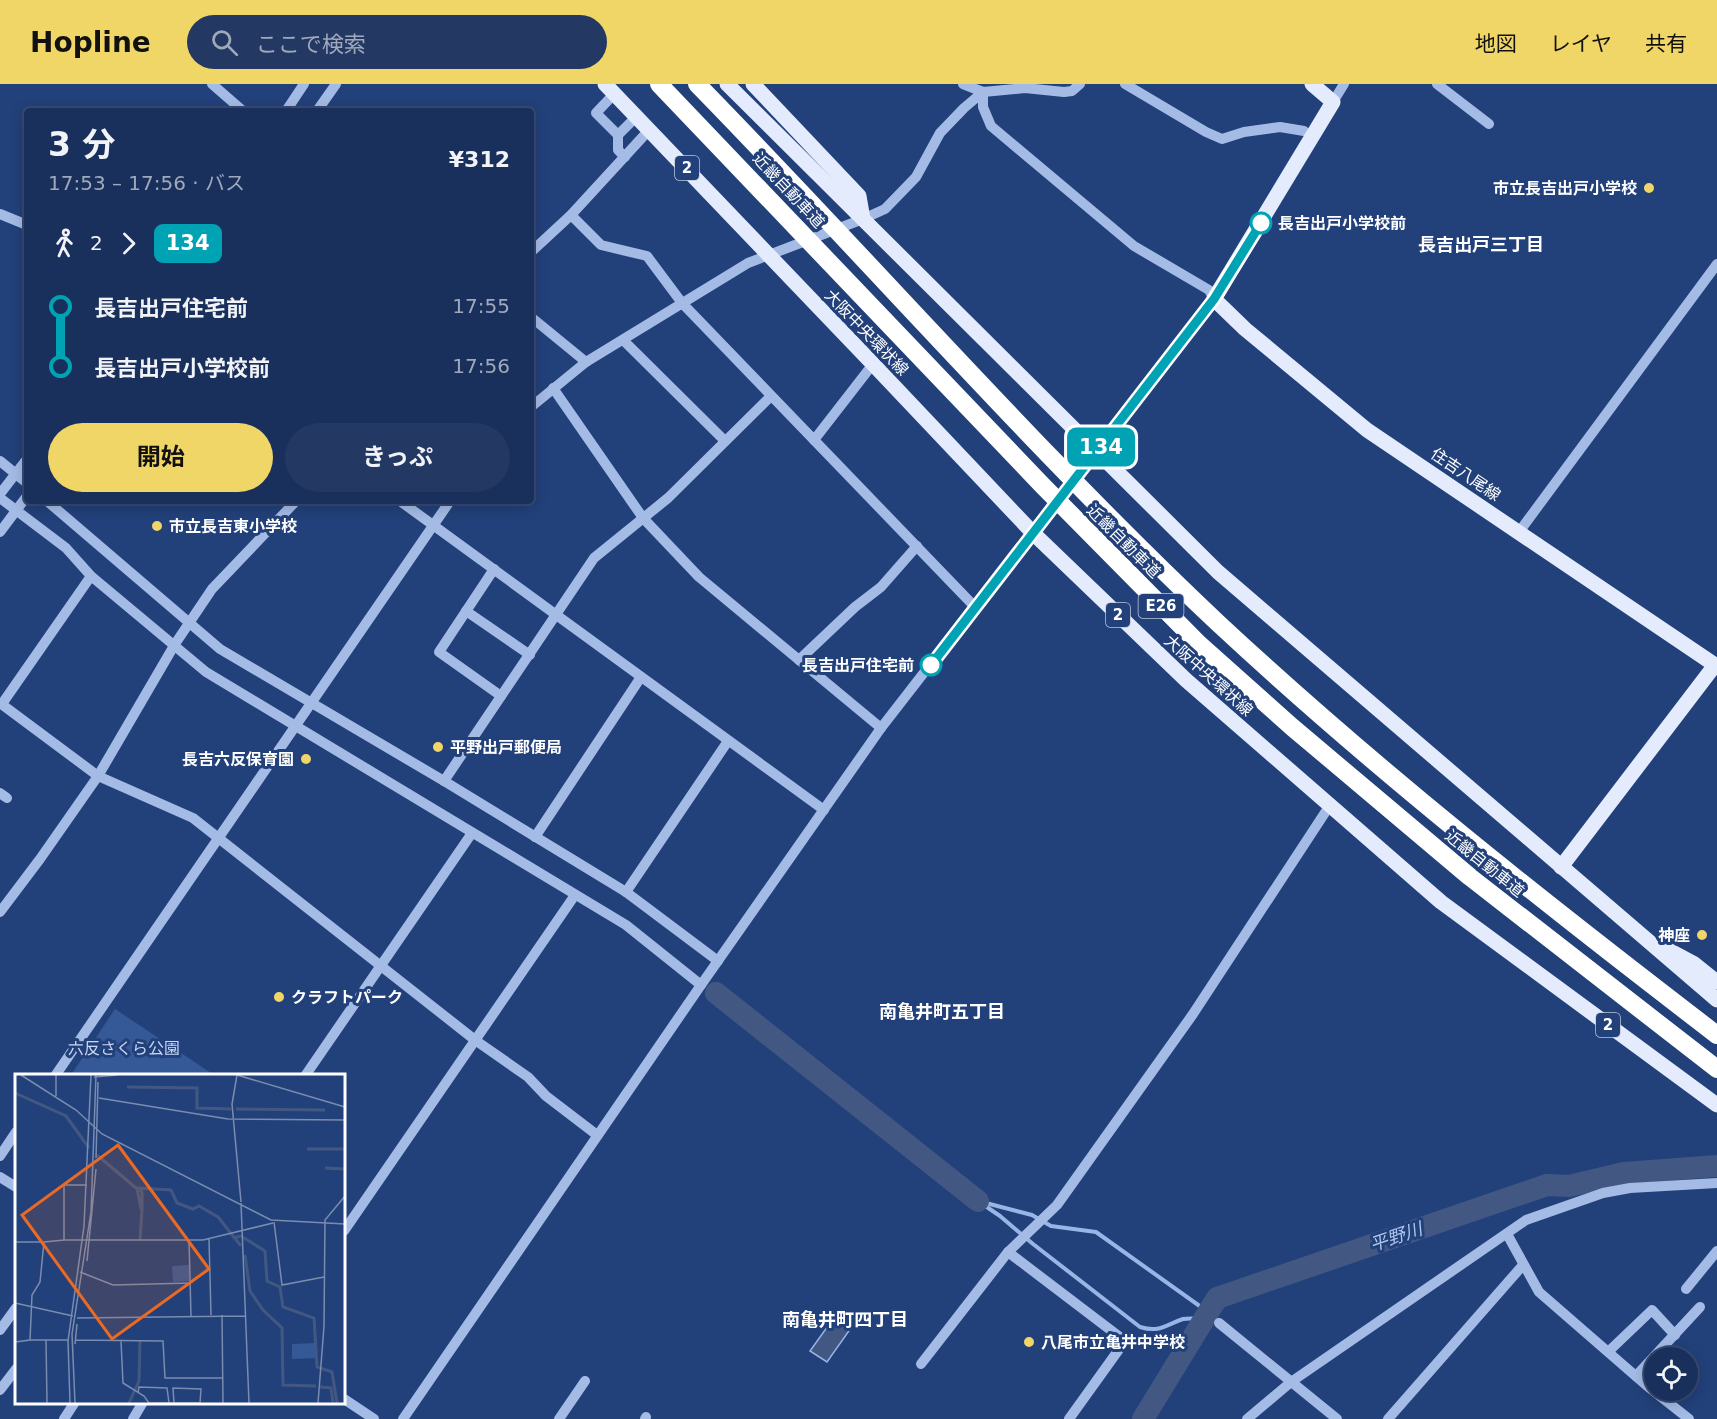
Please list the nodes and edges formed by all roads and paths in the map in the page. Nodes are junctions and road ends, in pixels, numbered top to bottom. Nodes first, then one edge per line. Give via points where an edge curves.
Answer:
1 (212, 84) edge
2 (304, 84) edge
3 (336, 84) edge
4 (659, 84) edge
5 (698, 84) edge
6 (727, 84) edge
7 (753, 84) edge
8 (963, 84) edge
9 (1080, 84) edge
10 (1125, 84) edge
11 (1312, 84) edge
12 (1344, 84) edge
13 (1437, 84) edge
14 (610, 89) edge
15 (983, 92) junction
16 (1333, 102) junction
17 (240, 108) edge
18 (288, 108) edge
19 (319, 108) edge
20 (637, 116) junction
21 (1489, 124) dead end
22 (650, 129) junction
23 (1304, 131) dead end
24 (618, 135) junction
25 (625, 157) junction
26 (0, 214) edge
27 (571, 215) junction
28 (863, 219) junction
29 (24, 224) edge
30 (534, 249) edge
31 (766, 254) junction
32 (1717, 264) edge
33 (1214, 299) junction
34 (682, 303) junction
35 (534, 319) edge
36 (623, 340) junction
37 (586, 362) junction
38 (873, 363) junction
39 (554, 388) junction
40 (771, 396) junction
41 (534, 405) edge
42 (814, 440) junction
43 (725, 441) junction
44 (1097, 452) junction
45 (0, 461) edge
46 (24, 463) edge
47 (16, 474) junction
48 (24, 481) edge
49 (0, 496) edge
50 (24, 500) edge
51 (51, 504) edge
52 (293, 504) edge
53 (404, 504) edge
54 (448, 504) edge
55 (16, 510) junction
56 (643, 518) junction
57 (433, 524) junction
58 (0, 532) edge
59 (1519, 532) junction
60 (1033, 533) junction
61 (917, 546) junction
62 (494, 569) junction
63 (91, 576) junction
64 (975, 607) junction
65 (466, 611) junction
66 (557, 615) junction
67 (189, 622) junction
68 (175, 645) junction
69 (530, 655) junction
70 (799, 660) junction
71 (1716, 666) edge
72 (641, 677) junction
73 (501, 696) junction
74 (313, 703) junction
75 (1, 704) edge
76 (297, 726) junction
77 (881, 729) junction
78 (728, 741) junction
79 (99, 776) junction
80 (444, 781) junction
81 (1330, 805) junction
82 (824, 810) junction
83 (472, 833) junction
84 (535, 837) junction
85 (218, 838) junction
86 (1561, 867) junction
87 (626, 892) junction
88 (575, 895) junction
89 (0, 912) edge
90 (1644, 937) junction
91 (718, 961) junction
92 (381, 966) junction
93 (1717, 982) edge
94 (701, 985) junction
95 (1717, 1000) edge
96 (1717, 1035) edge
97 (475, 1040) junction
98 (1717, 1069) edge
99 (57, 1074) edge
100 (306, 1074) edge
101 (1717, 1105) edge
102 (15, 1134) edge
103 (597, 1135) junction
104 (0, 1156) edge
105 (0, 1177) edge
106 (1717, 1183) edge
107 (15, 1186) edge
108 (345, 1230) edge
109 (1507, 1234) junction
110 (1717, 1251) edge
111 (1008, 1252) junction
112 (1523, 1265) junction
113 (1686, 1289) dead end
114 (1700, 1307) dead end
115 (15, 1309) edge
116 (1219, 1323) dead end
117 (0, 1330) edge
118 (1675, 1335) junction
119 (1609, 1351) junction
120 (921, 1364) dead end
121 (15, 1369) edge
122 (1636, 1376) junction
123 (585, 1381) dead end
124 (1291, 1382) junction
125 (0, 1390) edge
126 (345, 1400) edge
127 (74, 1404) edge
128 (142, 1404) edge
129 (64, 1419) edge
130 (133, 1419) edge
131 (374, 1419) edge
132 (403, 1419) edge
133 (559, 1419) edge
134 (1069, 1419) edge
135 (1247, 1419) edge
136 (1337, 1419) edge
137 (1388, 1419) edge
138 (1689, 1419) edge

1 - 17 street
2 - 18 street
3 - 19 street
4 - 98 highway, 近畿自動車道 / E26, bridge via 1043,486 1200,644 1435,848
5 - 96 highway, 近畿自動車道 / E26, bridge via 1068,473 1218,622 1396,782
6 - 28 main road
7 - 28 main road via 859,196
8 - 15 street
9 - 15 street via 1064,92 1025,88
10 - 23 street via 1222,139 1280,127
11 - 16 main road
12 - 16 street
13 - 21 street
14 - 20 main road, 大阪中央環状線 / 2
14 - 24 street via 596,113
15 - 28 street via 940,133 916,177 885,209
15 - 33 street via 983,107 991,126 1134,246 1209,290
16 - 33 main road
20 - 22 main road, 大阪中央環状線 / 2
20 - 24 street
22 - 25 street
22 - 31 main road, 大阪中央環状線 / 2
24 - 25 street via 618,150
25 - 27 street
26 - 29 street
27 - 30 street
27 - 34 street via 601,245 647,256
28 - 31 street
28 - 44 main road
31 - 34 street
31 - 38 main road, 大阪中央環状線 / 2
32 - 59 street
33 - 44 street
33 - 59 main road, 住吉八尾線 via 1367,430
34 - 36 street
34 - 40 street
35 - 37 street
36 - 37 street
36 - 43 street
37 - 39 street
38 - 42 street
38 - 60 main road, 大阪中央環状線 / 2
39 - 41 street
39 - 56 street
40 - 42 street
40 - 43 street
42 - 61 street
43 - 56 street
44 - 60 street
44 - 86 main road via 1218,572
45 - 47 street
46 - 47 street
47 - 48 street
47 - 49 street
49 - 55 street
50 - 55 street
51 - 67 street
52 - 67 street via 212,589
53 - 57 street
54 - 57 street
55 - 58 street
55 - 63 street via 66,548
56 - 66 street via 594,558
56 - 70 street via 699,577
57 - 62 street
57 - 74 street
59 - 71 main road, 住吉八尾線
60 - 64 street
60 - 81 main road, 大阪中央環状線 / 2 via 1186,680
61 - 64 street
61 - 70 street via 881,587
62 - 65 street
62 - 66 street
63 - 68 street
63 - 75 street
64 - 77 street
65 - 69 street
65 - 73 street via 439,652
66 - 69 street
66 - 72 street
67 - 68 street
67 - 74 street via 220,649
68 - 76 street via 206,672
68 - 79 street
69 - 73 street
70 - 77 street
71 - 86 main road, 住吉八尾線
72 - 78 street
72 - 84 street
73 - 80 street
74 - 76 street
74 - 80 street
75 - 79 street
76 - 83 street
76 - 85 street
77 - 82 street
78 - 82 street
78 - 87 street
79 - 85 street via 193,818
79 - 89 street
80 - 84 street
81 - 101 main road, 大阪中央環状線 / 2 via 1441,902
81 - 111 street via 1160,1062 1058,1205
82 - 91 street
83 - 88 street
83 - 92 street
84 - 87 street
85 - 92 street
85 - 99 street
86 - 90 main road
87 - 91 street
88 - 94 street via 626,925
88 - 97 street
90 - 93 main road via 1693,963
90 - 95 main road
91 - 94 street
92 - 97 street
92 - 100 street
94 - 103 street
97 - 103 street via 528,1077
97 - 108 street
102 - 104 street
103 - 132 street
105 - 107 street
106 - 109 street via 1603,1193 1526,1220
109 - 112 street
109 - 124 street
110 - 113 street
111 - 120 street
111 - 134 street via 1125,1341
112 - 119 street via 1539,1292
112 - 137 street
114 - 118 street
115 - 117 street
116 - 124 street
118 - 119 street via 1652,1310
118 - 122 street
119 - 122 street
121 - 125 street
122 - 138 street
123 - 133 street
124 - 135 street
124 - 136 street
126 - 131 street
127 - 129 street
128 - 130 street

